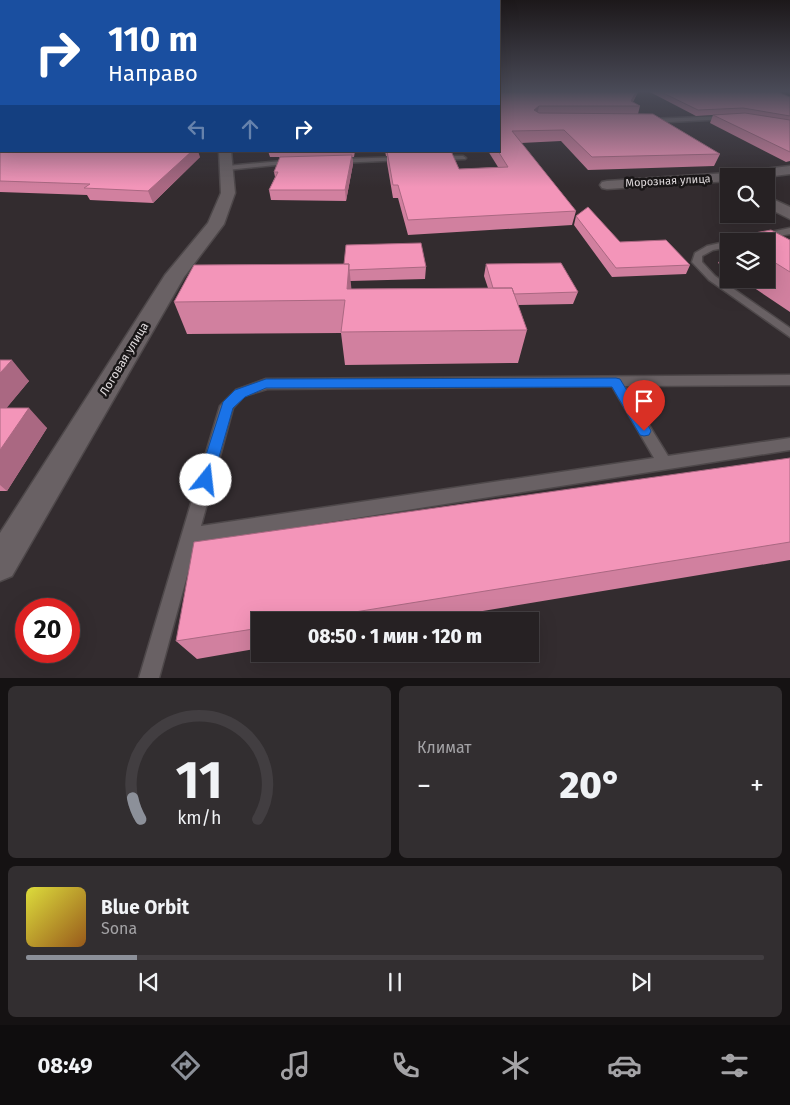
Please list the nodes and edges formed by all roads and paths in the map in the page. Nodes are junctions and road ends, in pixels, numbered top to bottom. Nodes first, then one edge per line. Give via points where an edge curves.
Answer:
1 (433, 158) edge
2 (463, 158) dead end
3 (414, 159) edge
4 (226, 160) edge
5 (335, 161) edge
6 (305, 162) edge
7 (790, 170) edge
8 (775, 172) edge
9 (720, 177) edge
10 (607, 184) dead end
11 (775, 205) edge
12 (790, 214) edge
13 (790, 231) edge
14 (775, 234) edge
15 (720, 246) edge
16 (720, 284) edge
17 (726, 288) edge
18 (790, 333) edge
19 (790, 380) edge
20 (616, 382) junction
21 (790, 444) edge
22 (664, 463) junction
23 (189, 536) junction
24 (0, 564) edge
25 (148, 678) edge

1 - 2 lane
3 - 5 lane
4 - 6 lane
4 - 24 street, Логовая улица via 228,194 216,224 176,275
7 - 8 street, Морозная улица
9 - 10 street, Морозная улица
11 - 12 street
13 - 14 lane
15 - 16 lane via 698,254 697,262
17 - 18 lane
19 - 20 lane
20 - 22 lane
20 - 23 lane via 266,384 240,393 228,406
21 - 22 lane
22 - 23 lane
23 - 25 lane

